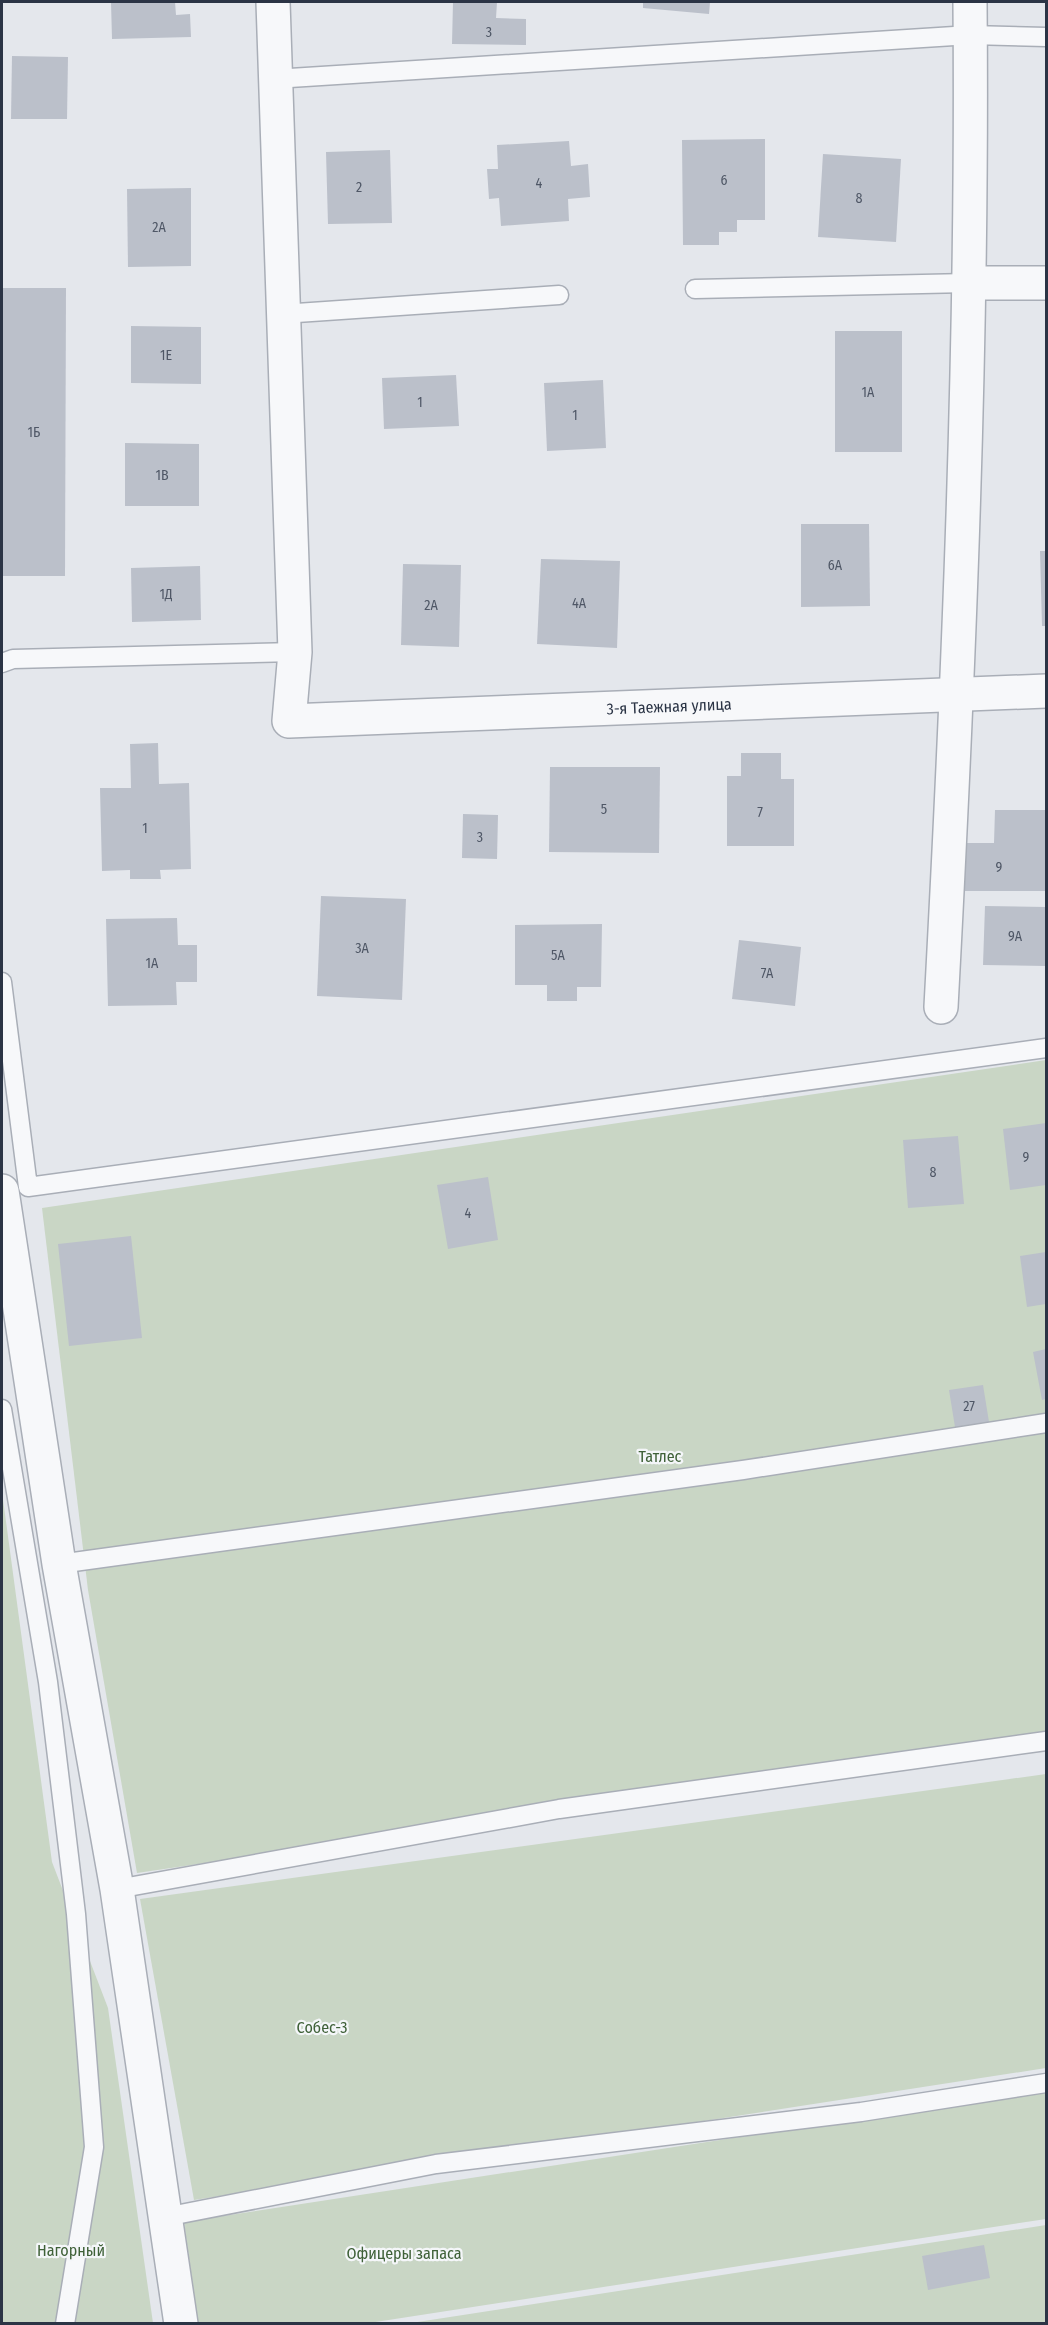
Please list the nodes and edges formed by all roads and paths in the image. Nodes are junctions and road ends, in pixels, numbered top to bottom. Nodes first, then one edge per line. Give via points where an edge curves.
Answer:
1 (273, 2) edge
2 (969, 2) edge
3 (970, 35) junction
4 (1047, 37) edge
5 (274, 79) junction
6 (968, 283) junction
7 (1047, 283) edge
8 (695, 289) dead end
9 (559, 295) dead end
10 (282, 314) junction
11 (295, 652) junction
12 (2, 663) edge
13 (1047, 691) edge
14 (958, 693) junction
15 (2, 982) edge
16 (941, 1007) dead end
17 (1047, 1048) edge
18 (2, 1191) edge
19 (2, 1409) edge
20 (1047, 1423) edge
21 (59, 1564) junction
22 (1047, 1742) edge
23 (117, 1889) junction
24 (1047, 2083) edge
25 (165, 2217) junction
26 (65, 2324) edge
27 (181, 2324) edge

1 - 5 street
2 - 3 street
3 - 4 lane
3 - 5 lane
3 - 6 street
5 - 10 street
6 - 7 street
6 - 8 lane
6 - 14 street
9 - 10 lane
10 - 11 street
11 - 12 lane via 13,659
11 - 14 street, 3-я Таежная улица via 289,721
13 - 14 street, 3-я Таежная улица
14 - 16 street
15 - 17 lane via 28,1187
18 - 21 street
19 - 26 lane via 49,1694 76,1914 94,2146
20 - 21 lane via 743,1470
21 - 23 street
22 - 23 lane via 559,1809
23 - 25 street
24 - 25 lane via 861,2112 436,2164
25 - 27 street

